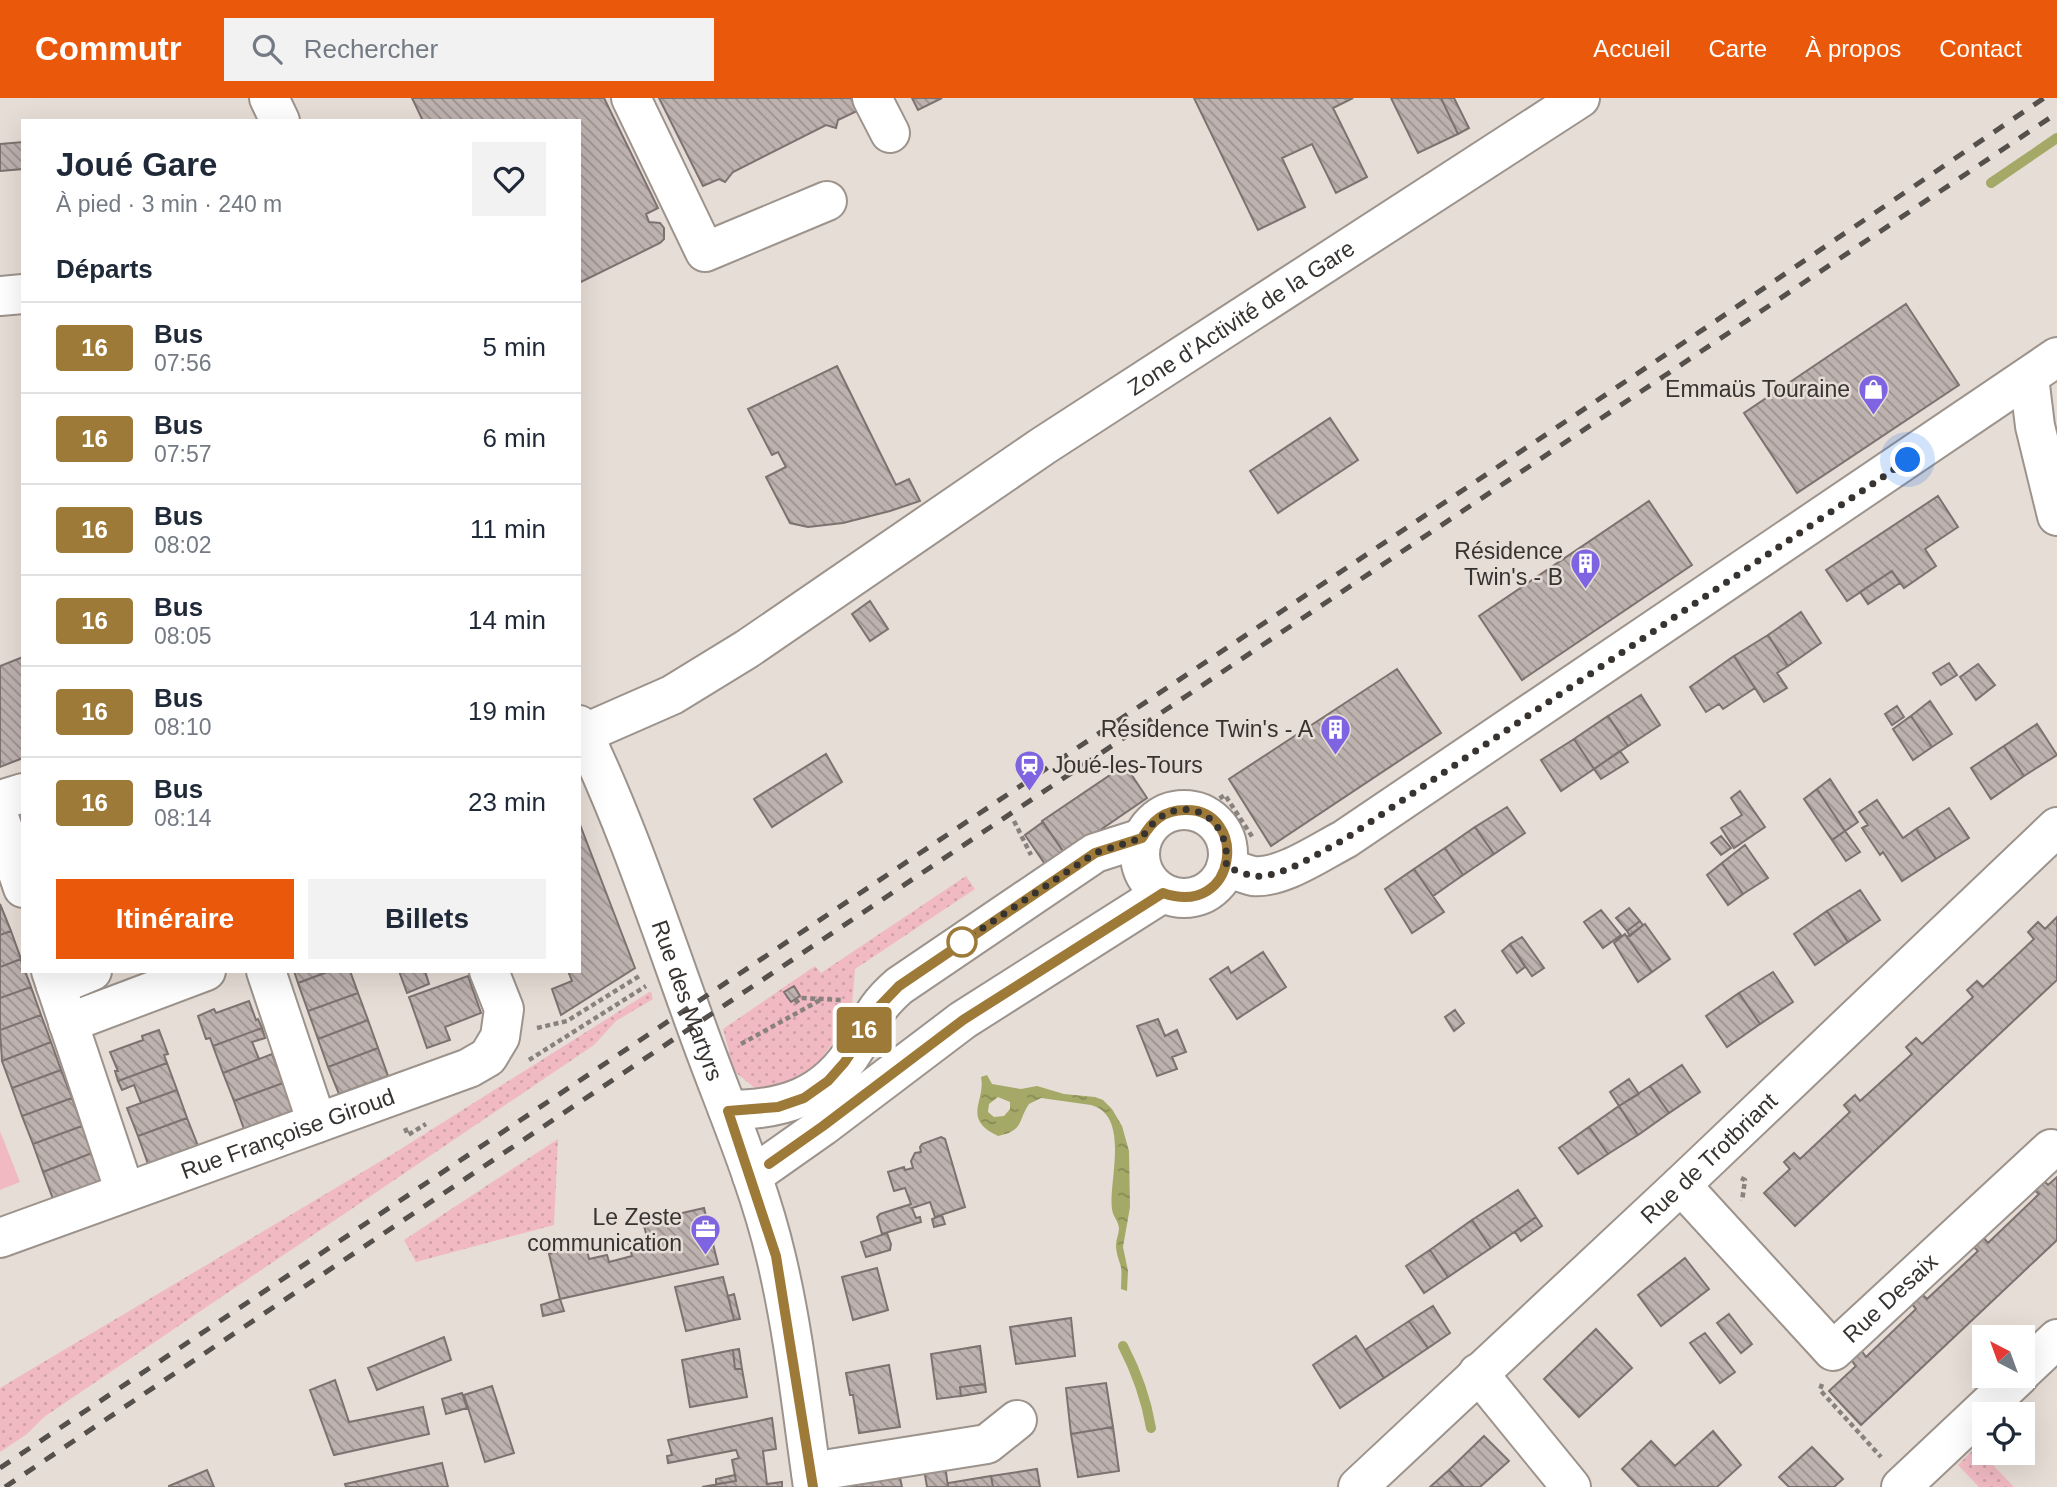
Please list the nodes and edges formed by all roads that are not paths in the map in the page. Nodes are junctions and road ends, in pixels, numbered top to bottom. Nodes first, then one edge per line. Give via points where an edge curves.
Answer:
1 (269, 98) edge
2 (631, 98) edge
3 (872, 98) edge
4 (1580, 98) edge
5 (279, 119) edge
6 (890, 133) dead end
7 (827, 201) dead end
8 (21, 294) edge
9 (0, 296) edge
10 (2043, 367) edge
11 (2057, 516) edge
12 (581, 730) edge
13 (21, 794) edge
14 (0, 800) edge
15 (0, 820) edge
16 (2057, 827) edge
17 (1142, 838) junction
18 (1226, 867) junction
19 (21, 882) edge
20 (1163, 893) junction
21 (82, 973) edge
22 (201, 973) edge
23 (267, 973) edge
24 (490, 973) edge
25 (53, 979) edge
26 (68, 1023) junction
27 (855, 1047) junction
28 (891, 1075) junction
29 (728, 1111) junction
30 (317, 1123) junction
31 (2051, 1149) dead end
32 (751, 1176) junction
33 (1681, 1185) junction
34 (125, 1192) junction
35 (0, 1238) edge
36 (2057, 1339) edge
37 (2035, 1360) edge
38 (1478, 1373) junction
39 (2006, 1388) edge
40 (1017, 1420) dead end
41 (812, 1479) edge
42 (1902, 1486) edge
43 (1358, 1487) edge
44 (1571, 1487) edge

1 - 5 street
2 - 7 street via 705,252
3 - 6 street
4 - 12 street, Zone d’Activité de la Gare via 1043,446 747,649 672,695
8 - 9 street
10 - 11 street via 2035,426
10 - 18 street via 1345,839 1265,876
12 - 29 street, Rue des Martyrs via 606,780
13 - 14 street
15 - 19 street
16 - 33 street, Rue de Trotbriant
17 - 18 street via 1161,815 1175,810 1198,812 1217,823 1225,836
17 - 20 street via 1139,851 1144,876
17 - 27 street via 1095,853 899,986 872,1014
18 - 20 street via 1212,888 1201,895
20 - 28 street via 963,1020
21 - 25 street
22 - 26 street
23 - 30 street
24 - 30 street, Rue Françoise Giroud via 504,1009 500,1037 488,1057
25 - 26 street
26 - 34 street
27 - 28 street via 868,1069
27 - 29 street via 828,1081 804,1098 778,1107
28 - 32 street
29 - 32 street, Rue des Martyrs
30 - 34 street, Rue Françoise Giroud
31 - 33 street, Rue Desaix via 1833,1351
32 - 41 street, Rue des Martyrs via 776,1256
33 - 38 street, Rue de Trotbriant
34 - 35 street, Rue Françoise Giroud
36 - 37 street
38 - 43 street, Rue de Trotbriant
38 - 44 street
39 - 42 street
40 - 41 street via 987,1444

